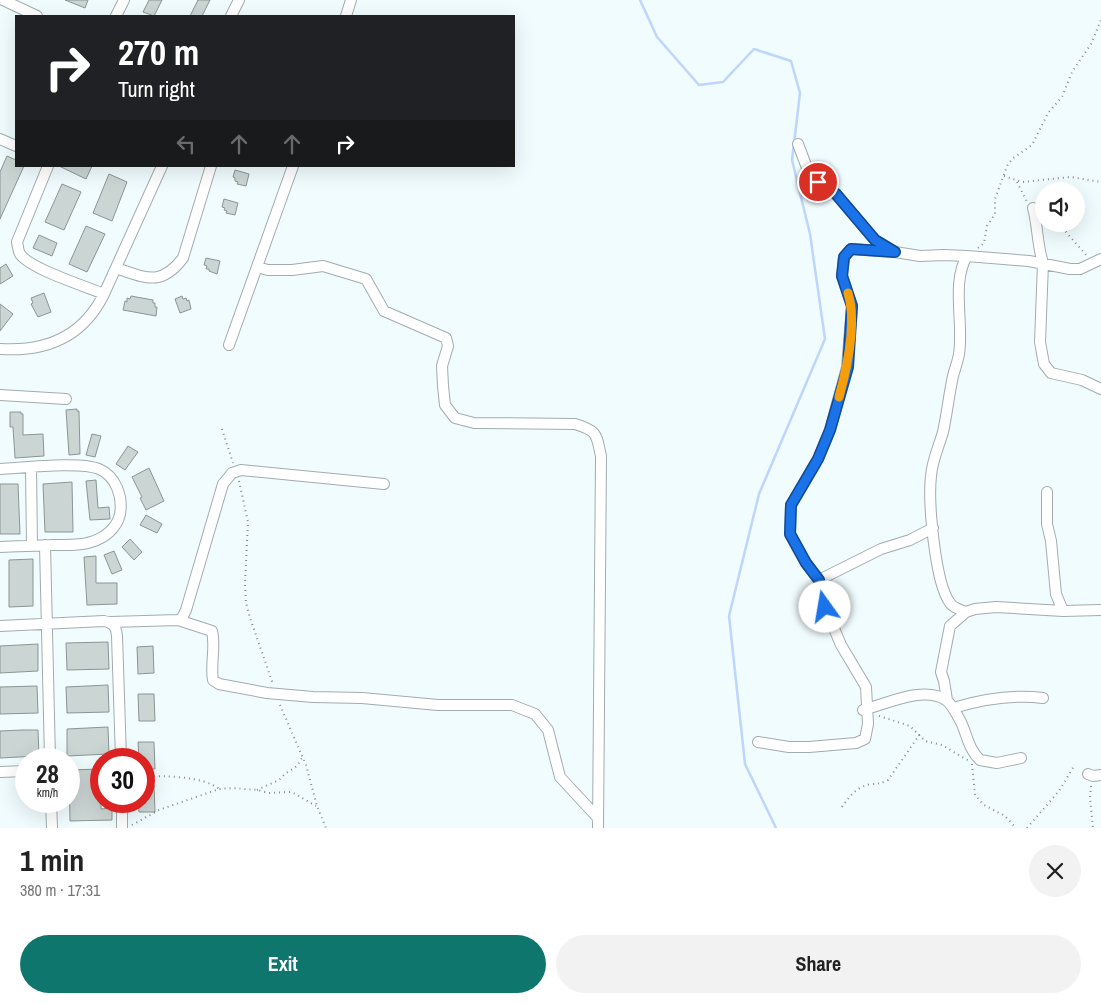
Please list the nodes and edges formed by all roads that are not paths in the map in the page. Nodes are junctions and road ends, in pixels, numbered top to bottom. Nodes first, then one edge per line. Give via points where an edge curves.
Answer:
1 (3, 0) edge
2 (124, 0) edge
3 (239, 0) edge
4 (351, 0) edge
5 (35, 15) edge
6 (116, 15) edge
7 (232, 15) edge
8 (346, 15) edge
9 (0, 139) edge
10 (798, 144) dead end
11 (15, 146) edge
12 (48, 167) edge
13 (162, 167) edge
14 (211, 167) edge
15 (293, 167) edge
16 (1033, 208) dead end
17 (895, 252) junction
18 (967, 256) junction
19 (1101, 260) edge
20 (1043, 263) junction
21 (257, 267) junction
22 (116, 268) junction
23 (104, 294) junction
24 (229, 345) dead end
25 (0, 349) edge
26 (1101, 389) edge
27 (0, 396) edge
28 (66, 399) dead end
29 (31, 467) junction
30 (0, 469) edge
31 (384, 484) dead end
32 (1046, 492) dead end
33 (933, 528) junction
34 (45, 545) junction
35 (32, 546) junction
36 (0, 547) edge
37 (819, 580) junction
38 (950, 603) junction
39 (1101, 610) edge
40 (1063, 611) junction
41 (966, 612) junction
42 (178, 620) junction
43 (111, 622) junction
44 (952, 624) junction
45 (47, 625) junction
46 (0, 626) edge
47 (1043, 698) dead end
48 (950, 704) junction
49 (866, 709) junction
50 (758, 742) dead end
51 (50, 748) edge
52 (121, 748) edge
53 (1020, 758) dead end
54 (15, 771) edge
55 (0, 772) edge
56 (1088, 774) dead end
57 (1101, 775) edge
58 (51, 813) edge
59 (122, 813) edge
60 (598, 823) edge
61 (52, 828) edge
62 (122, 828) edge

1 - 5 street
2 - 6 street
3 - 7 street
4 - 8 street
9 - 11 street
10 - 17 street via 809,173 836,194 875,240
12 - 23 street via 17,242 19,253 40,268
13 - 22 street
14 - 22 street via 183,258 176,267 158,278
15 - 21 street
16 - 20 street
17 - 18 street via 920,256
17 - 37 street via 851,249 844,257 842,276 852,306 848,367 830,430 818,459 791,505 790,534
18 - 20 street
18 - 33 street via 962,265 959,299 959,354 943,431 930,474
19 - 20 street via 1080,269
20 - 26 street via 1040,342 1044,364 1050,373 1082,380
21 - 24 street
21 - 60 street via 292,270 323,266 366,279 384,311 446,338 448,346 442,366 445,405 455,418 474,423 575,424 590,429 597,437 601,456
22 - 23 street
23 - 25 street via 94,313 64,338 32,348
27 - 28 street
29 - 30 street
29 - 34 street via 98,469 108,475 120,496 118,521 108,534 92,542
29 - 35 street
31 - 42 street via 241,470 226,478 186,610
32 - 40 street via 1056,594
33 - 37 street
33 - 38 street via 942,586
34 - 35 street
34 - 45 street
35 - 36 street
37 - 49 street via 825,607 841,645 866,687
38 - 41 street
38 - 44 street
39 - 40 street
40 - 41 street via 996,607
41 - 44 street
42 - 43 street
42 - 60 street via 212,631 213,680 219,684 276,694 438,705 512,705 535,714 548,730 560,777
43 - 45 street
43 - 52 street via 117,636
44 - 48 street via 941,672
45 - 46 street
45 - 51 street
47 - 48 street via 1018,696
48 - 49 street via 932,694 902,698
48 - 53 street via 976,761 997,763
49 - 50 street via 865,739 856,743 795,747
54 - 55 street
56 - 57 street
58 - 61 street
59 - 62 street

